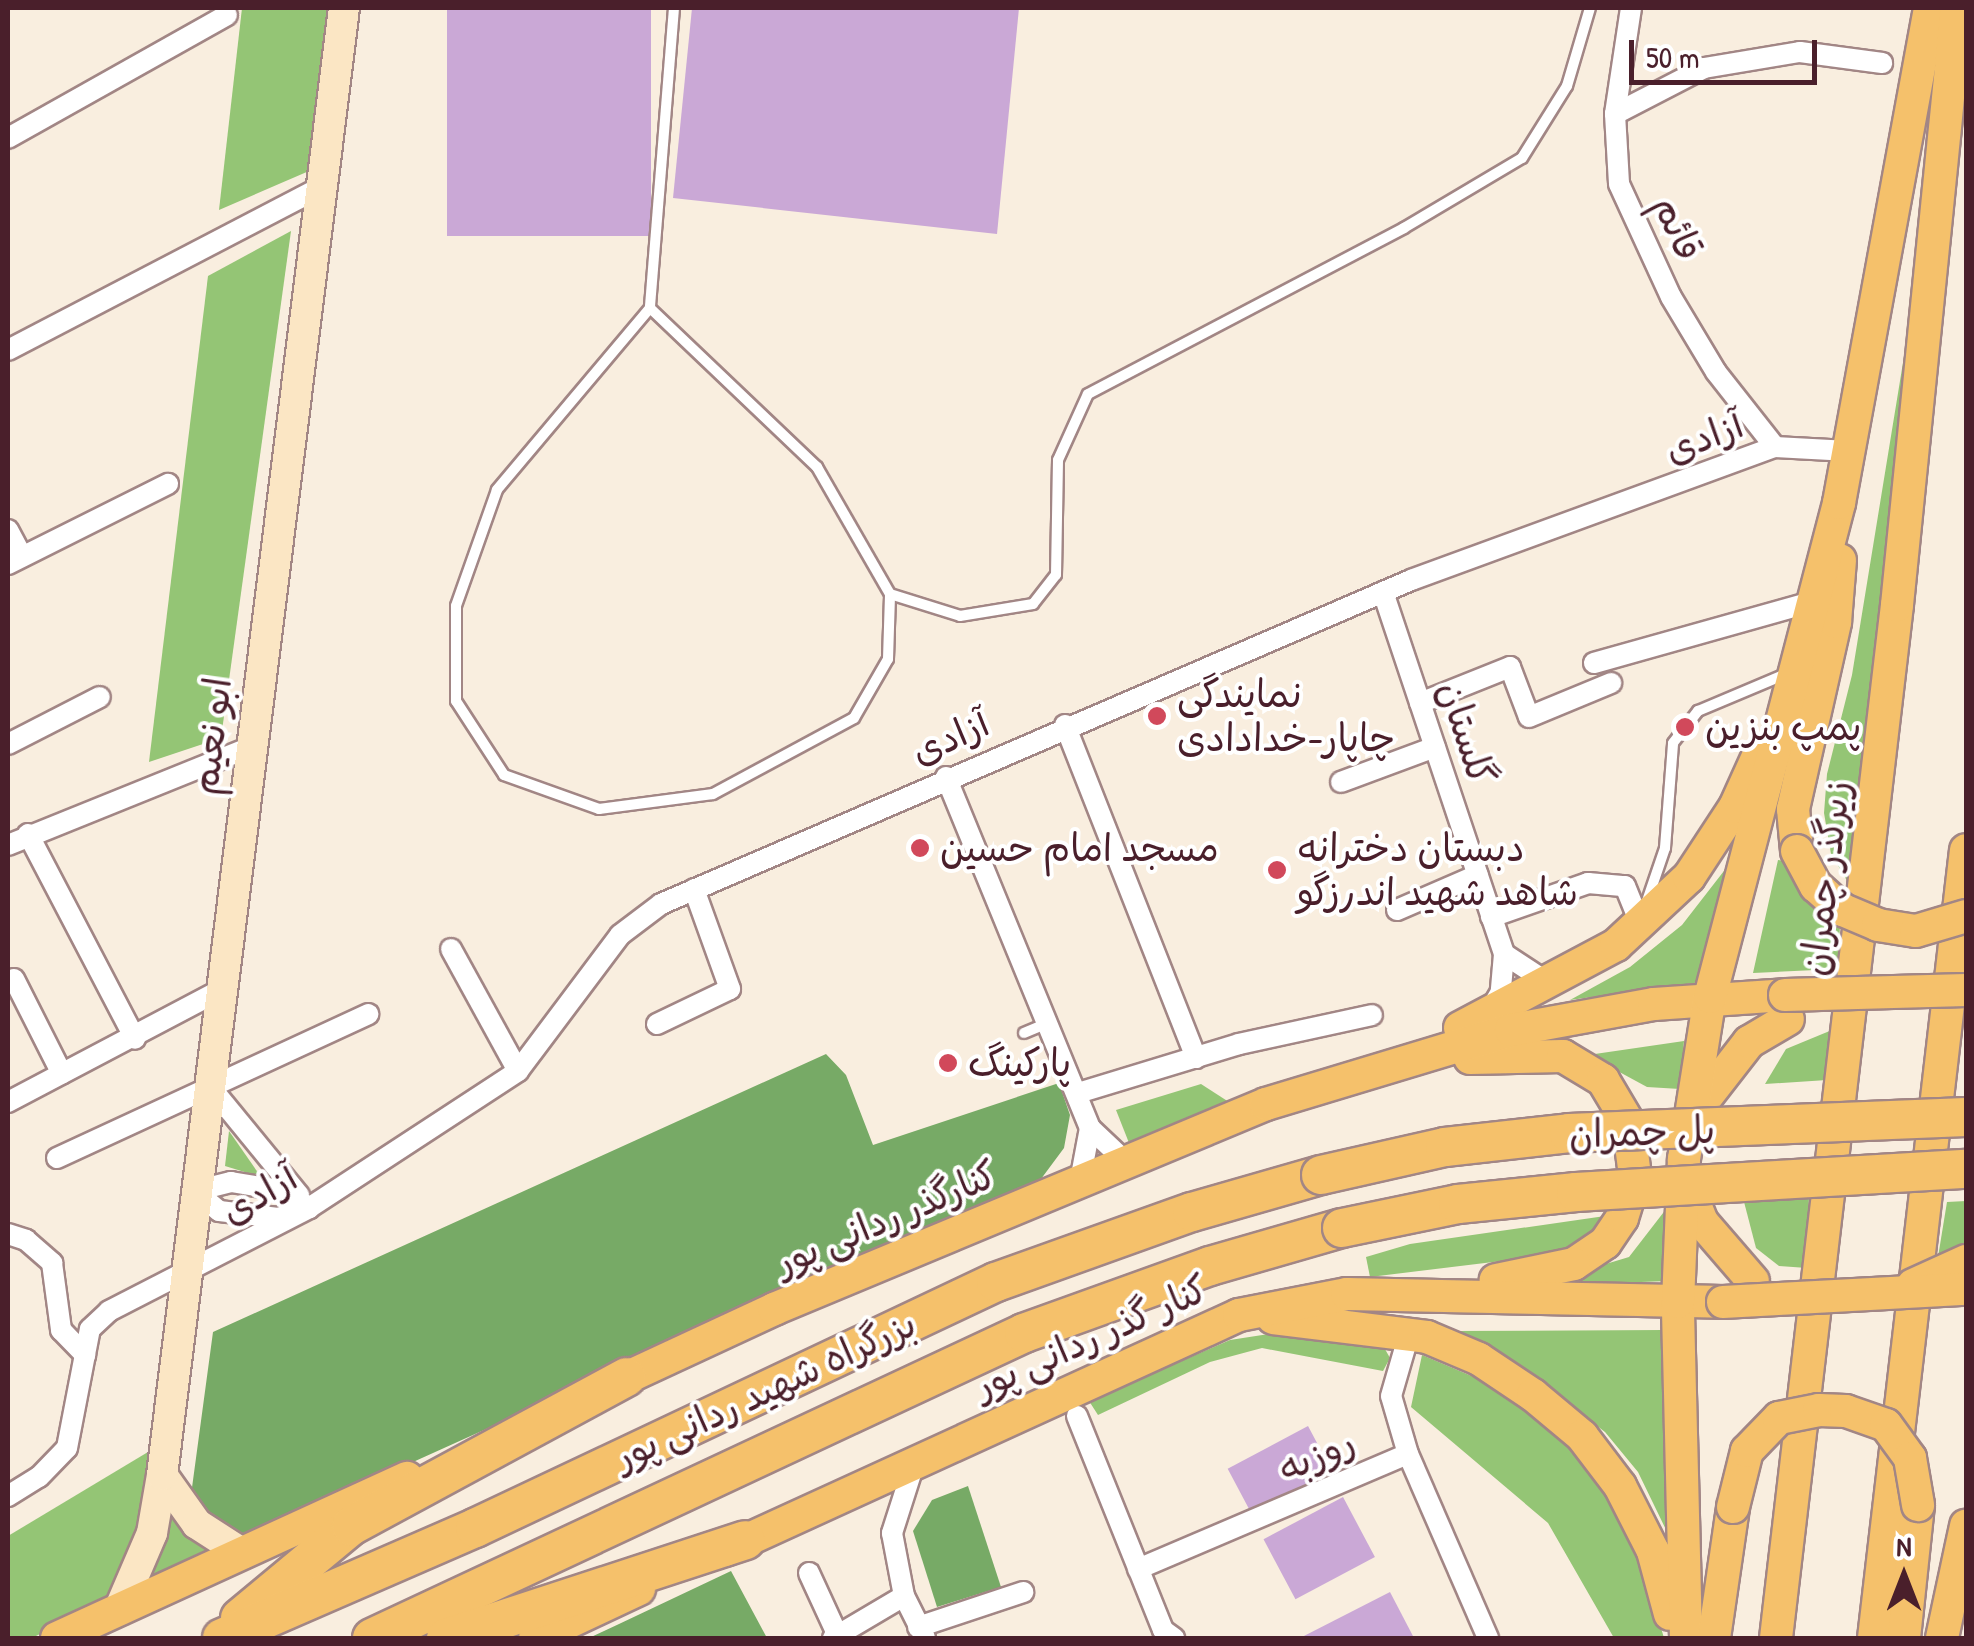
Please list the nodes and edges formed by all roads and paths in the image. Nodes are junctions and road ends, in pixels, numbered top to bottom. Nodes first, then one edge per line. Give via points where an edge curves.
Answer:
1 (344, 8) edge
2 (674, 8) edge
3 (1590, 8) edge
4 (1630, 8) edge
5 (1930, 8) edge
6 (1957, 8) edge
7 (227, 15) dead end
8 (1882, 63) dead end
9 (1615, 114) junction
10 (8, 138) edge
11 (321, 187) junction
12 (650, 308) junction
13 (8, 350) edge
14 (1774, 447) junction
15 (1850, 451) junction
16 (168, 484) dead end
17 (8, 530) edge
18 (15, 560) edge
19 (1383, 592) junction
20 (890, 594) junction
21 (1814, 602) junction
22 (1594, 663) dead end
23 (1796, 669) junction
24 (1611, 683) dead end
25 (100, 697) dead end
26 (1420, 703) junction
27 (1065, 724) junction
28 (8, 744) edge
29 (250, 747) junction
30 (1435, 747) junction
31 (946, 778) junction
32 (1341, 782) dead end
33 (28, 834) junction
34 (8, 845) edge
35 (1966, 850) edge
36 (1478, 876) junction
37 (694, 889) junction
38 (1398, 910) dead end
39 (1966, 916) edge
40 (1492, 917) junction
41 (1640, 922) junction
42 (451, 948) dead end
43 (1504, 954) junction
44 (14, 979) dead end
45 (1550, 984) junction
46 (220, 990) junction
47 (1966, 990) edge
48 (1908, 992) junction
49 (1710, 998) junction
50 (1966, 1004) edge
51 (1786, 1007) junction
52 (368, 1014) dead end
53 (1372, 1015) dead end
54 (1486, 1016) junction
55 (657, 1024) dead end
56 (1047, 1024) junction
57 (1024, 1033) dead end
58 (135, 1039) junction
59 (1196, 1058) junction
60 (518, 1071) junction
61 (62, 1074) junction
62 (208, 1084) junction
63 (1078, 1093) junction
64 (8, 1102) edge
65 (1266, 1104) junction
66 (1966, 1116) edge
67 (1691, 1118) junction
68 (1090, 1128) junction
69 (57, 1158) dead end
70 (1126, 1162) junction
71 (1966, 1170) edge
72 (1320, 1175) joint
73 (1684, 1175) junction
74 (1080, 1180) junction
75 (195, 1191) junction
76 (310, 1208) junction
77 (1342, 1228) joint
78 (8, 1234) edge
79 (1966, 1261) edge
80 (184, 1278) junction
81 (1966, 1289) edge
82 (1896, 1293) junction
83 (1347, 1294) junction
84 (1823, 1298) junction
85 (1678, 1302) junction
86 (1239, 1315) junction
87 (1409, 1334) junction
88 (85, 1355) junction
89 (626, 1377) junction
90 (1077, 1416) dead end
91 (1408, 1454) junction
92 (915, 1461) junction
93 (162, 1475) junction
94 (8, 1496) edge
95 (1965, 1536) edge
96 (745, 1540) junction
97 (242, 1553) junction
98 (1138, 1569) junction
99 (809, 1573) dead end
100 (1023, 1592) dead end
101 (904, 1596) junction
102 (118, 1610) junction
103 (922, 1633) edge
104 (836, 1637) edge
105 (57, 1638) edge
106 (218, 1638) edge
107 (372, 1638) edge
108 (446, 1638) edge
109 (535, 1638) edge
110 (1174, 1638) edge
111 (1488, 1638) edge
112 (1675, 1638) edge
113 (1686, 1638) edge
114 (1714, 1638) edge
115 (1776, 1638) edge
116 (1874, 1638) edge
117 (1904, 1638) edge
118 (1942, 1638) edge

1 - 11 main road, ابو نعیم
2 - 12 lane
3 - 20 lane via 1567,86 1522,158 1404,228 1088,394 1058,460 1056,575 1033,604 960,616
4 - 9 street, قائم
5 - 15 main road
6 - 115 main road, زیرگذر چمران via 1897,605
7 - 10 street
8 - 9 street via 1800,52 1704,68
9 - 14 street, قائم via 1620,184 1671,297 1716,372
11 - 13 street
11 - 29 main road, ابو نعیم
12 - 20 lane via 817,467
12 - 20 lane via 497,490 456,606 456,700 504,775 599,809 713,794 854,718 888,659
14 - 15 street, آزادی
14 - 19 street, آزادی
15 - 21 main road
15 - 39 main road, bridge via 1835,622 1793,809 1796,852 1816,886 1843,910 1878,926 1916,931
16 - 18 street
17 - 18 street
19 - 26 street, گلستان
19 - 27 street, آزادی
21 - 22 street
21 - 23 main road
23 - 41 main road via 1735,807 1689,877
23 - 41 lane via 1698,711 1673,743 1665,848
23 - 49 main road
24 - 26 street via 1529,717 1510,667
25 - 28 street
26 - 30 street, گلستان
27 - 31 street, آزادی
27 - 59 street
29 - 33 street
29 - 46 main road, ابو نعیم
30 - 32 street
30 - 36 street, گلستان
31 - 37 street, آزادی
31 - 56 street
33 - 34 street
33 - 58 street
35 - 116 main road
36 - 38 street
36 - 40 street, گلستان
37 - 55 street via 730,989
37 - 60 street, آزادی via 620,934
40 - 41 street via 1588,883 1625,886
40 - 43 street, گلستان
41 - 45 main road via 1616,945
42 - 60 street
43 - 45 street
43 - 54 street via 1501,992
44 - 61 street
45 - 54 main road
46 - 58 street
46 - 62 main road, ابو نعیم
47 - 48 main road, bridge
48 - 50 main road, bridge
48 - 51 main road, bridge
49 - 51 main road, کنارگذر ردانی پور
49 - 65 main road, کنارگذر ردانی پور via 1511,1030
49 - 67 main road
51 - 67 main road
52 - 62 street
53 - 59 street
54 - 65 main road
56 - 57 lane
56 - 63 street
58 - 61 street
59 - 63 street
60 - 76 street, آزادی
61 - 64 street
62 - 69 street
62 - 75 main road, ابو نعیم
62 - 76 street
63 - 68 street
65 - 70 main road, کنارگذر ردانی پور
65 - 83 main road via 1495,1053 1563,1056 1603,1080 1628,1122 1635,1176 1622,1218 1606,1243 1574,1264 1532,1277
66 - 72 highway, پل چمران, bridge via 1570,1133 1445,1147
67 - 73 main road
68 - 70 street
68 - 74 street
70 - 74 main road, کنارگذر ردانی پور
71 - 77 highway, پل چمران, bridge via 1576,1192 1458,1204
72 - 106 highway, بزرگراه شهید ردانی پور via 1192,1212 996,1282 475,1528
73 - 84 main road, bridge via 1702,1222 1753,1281
73 - 85 main road
74 - 89 main road, کنارگذر ردانی پور
75 - 76 street via 231,1182 286,1191
75 - 76 street via 219,1211 278,1218
75 - 80 main road, ابو نعیم
76 - 80 street, آزادی
77 - 107 highway, بزرگراه شهید ردانی پور via 1194,1271 1024,1333
78 - 88 street via 52,1263 60,1330
79 - 82 main road, bridge
80 - 88 street, آزادی via 109,1311 90,1329
80 - 93 main road, ابو نعیم
81 - 82 main road, کنار گذر ردانی پور, bridge
82 - 84 main road, کنار گذر ردانی پور, bridge
83 - 85 main road, کنار گذر ردانی پور
83 - 86 main road, کنار گذر ردانی پور
84 - 85 main road, کنار گذر ردانی پور, bridge
85 - 113 main road
86 - 87 main road
86 - 92 main road, کنار گذر ردانی پور
87 - 91 street, روزبه via 1391,1396
87 - 112 main road via 1479,1359 1582,1436 1620,1486 1653,1551
88 - 94 street, آزادی via 67,1448
89 - 97 main road, کنارگذر ردانی پور
89 - 106 highway via 351,1526
90 - 98 street
91 - 98 street, روزبه
91 - 111 street
92 - 96 main road, کنار گذر ردانی پور
92 - 101 street via 892,1533
93 - 97 main road via 197,1524
93 - 102 main road, ابو نعیم via 152,1534
95 - 118 main road
96 - 108 highway
96 - 109 main road, کنار گذر ردانی پور
97 - 102 main road, کنارگذر ردانی پور
98 - 110 street via 1163,1630
99 - 104 street
100 - 103 street
101 - 103 street
101 - 104 street
102 - 105 main road, کنارگذر ردانی پور
114 - 117 main road, bridge via 1747,1451 1779,1418 1819,1410 1886,1425 1910,1458 1918,1504

